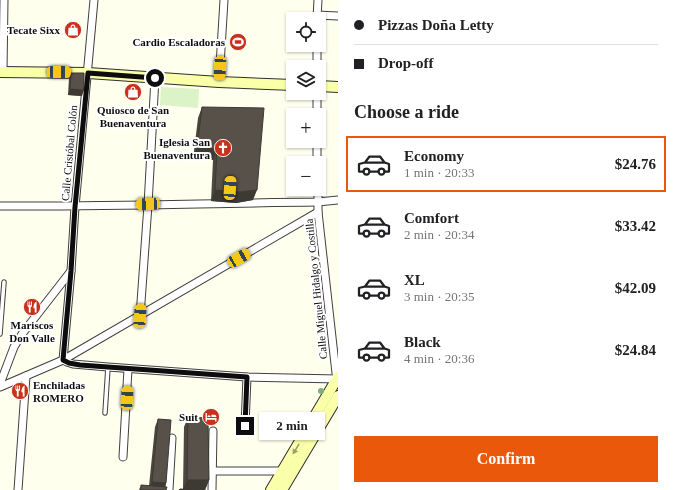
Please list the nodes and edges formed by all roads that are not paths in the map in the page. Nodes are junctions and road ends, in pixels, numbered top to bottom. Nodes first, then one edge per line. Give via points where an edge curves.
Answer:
1 (4, 0) edge
2 (94, 0) edge
3 (224, 0) edge
4 (318, 0) edge
5 (317, 12) edge
6 (338, 16) edge
7 (326, 17) edge
8 (1, 72) edge
9 (88, 73) junction
10 (155, 78) junction
11 (219, 82) junction
12 (286, 85) edge
13 (326, 86) edge
14 (338, 87) edge
15 (318, 196) edge
16 (338, 200) edge
17 (318, 202) junction
18 (148, 204) junction
19 (0, 206) edge
20 (75, 207) junction
21 (318, 212) junction
22 (71, 271) junction
23 (4, 282) dead end
24 (140, 316) junction
25 (0, 334) edge
26 (63, 360) junction
27 (108, 367) junction
28 (128, 369) junction
29 (2, 372) edge
30 (26, 376) junction
31 (247, 377) junction
32 (338, 380) edge
33 (0, 384) edge
34 (0, 387) edge
35 (338, 396) edge
36 (105, 413) dead end
37 (245, 426) dead end
38 (212, 431) dead end
39 (172, 438) edge
40 (123, 457) dead end
41 (212, 471) junction
42 (282, 471) junction
43 (293, 472) junction
44 (18, 490) edge
45 (169, 490) edge
46 (212, 490) edge
47 (271, 490) edge
48 (282, 490) edge

1 - 8 street
2 - 9 street, Calle Cristóbal Colón
3 - 11 street
4 - 5 street
6 - 7 street
8 - 9 main road
9 - 10 main road
9 - 20 street, Calle Cristóbal Colón
10 - 11 main road
10 - 18 street
11 - 12 main road
13 - 14 main road
15 - 17 street, Calle Miguel Hidalgo y Costilla
16 - 17 street
17 - 18 street via 230,200
17 - 21 street, Calle Miguel Hidalgo y Costilla
18 - 20 street
18 - 24 street
19 - 20 street
20 - 22 street, Calle Cristóbal Colón
21 - 24 street
21 - 32 street, Calle Miguel Hidalgo y Costilla
22 - 26 street, Calle Cristóbal Colón
22 - 29 street via 22,334
23 - 25 lane
24 - 26 street
26 - 27 street via 73,364
26 - 30 street
27 - 28 street
27 - 36 lane
28 - 31 street
28 - 40 street
29 - 33 street
30 - 34 street
30 - 44 street
31 - 32 street
31 - 37 street
32 -> 42 main road
35 - 43 main road
38 - 41 street
39 - 45 street
41 - 42 street
41 - 46 street
42 - 43 street
42 - 47 main road
43 - 48 main road

